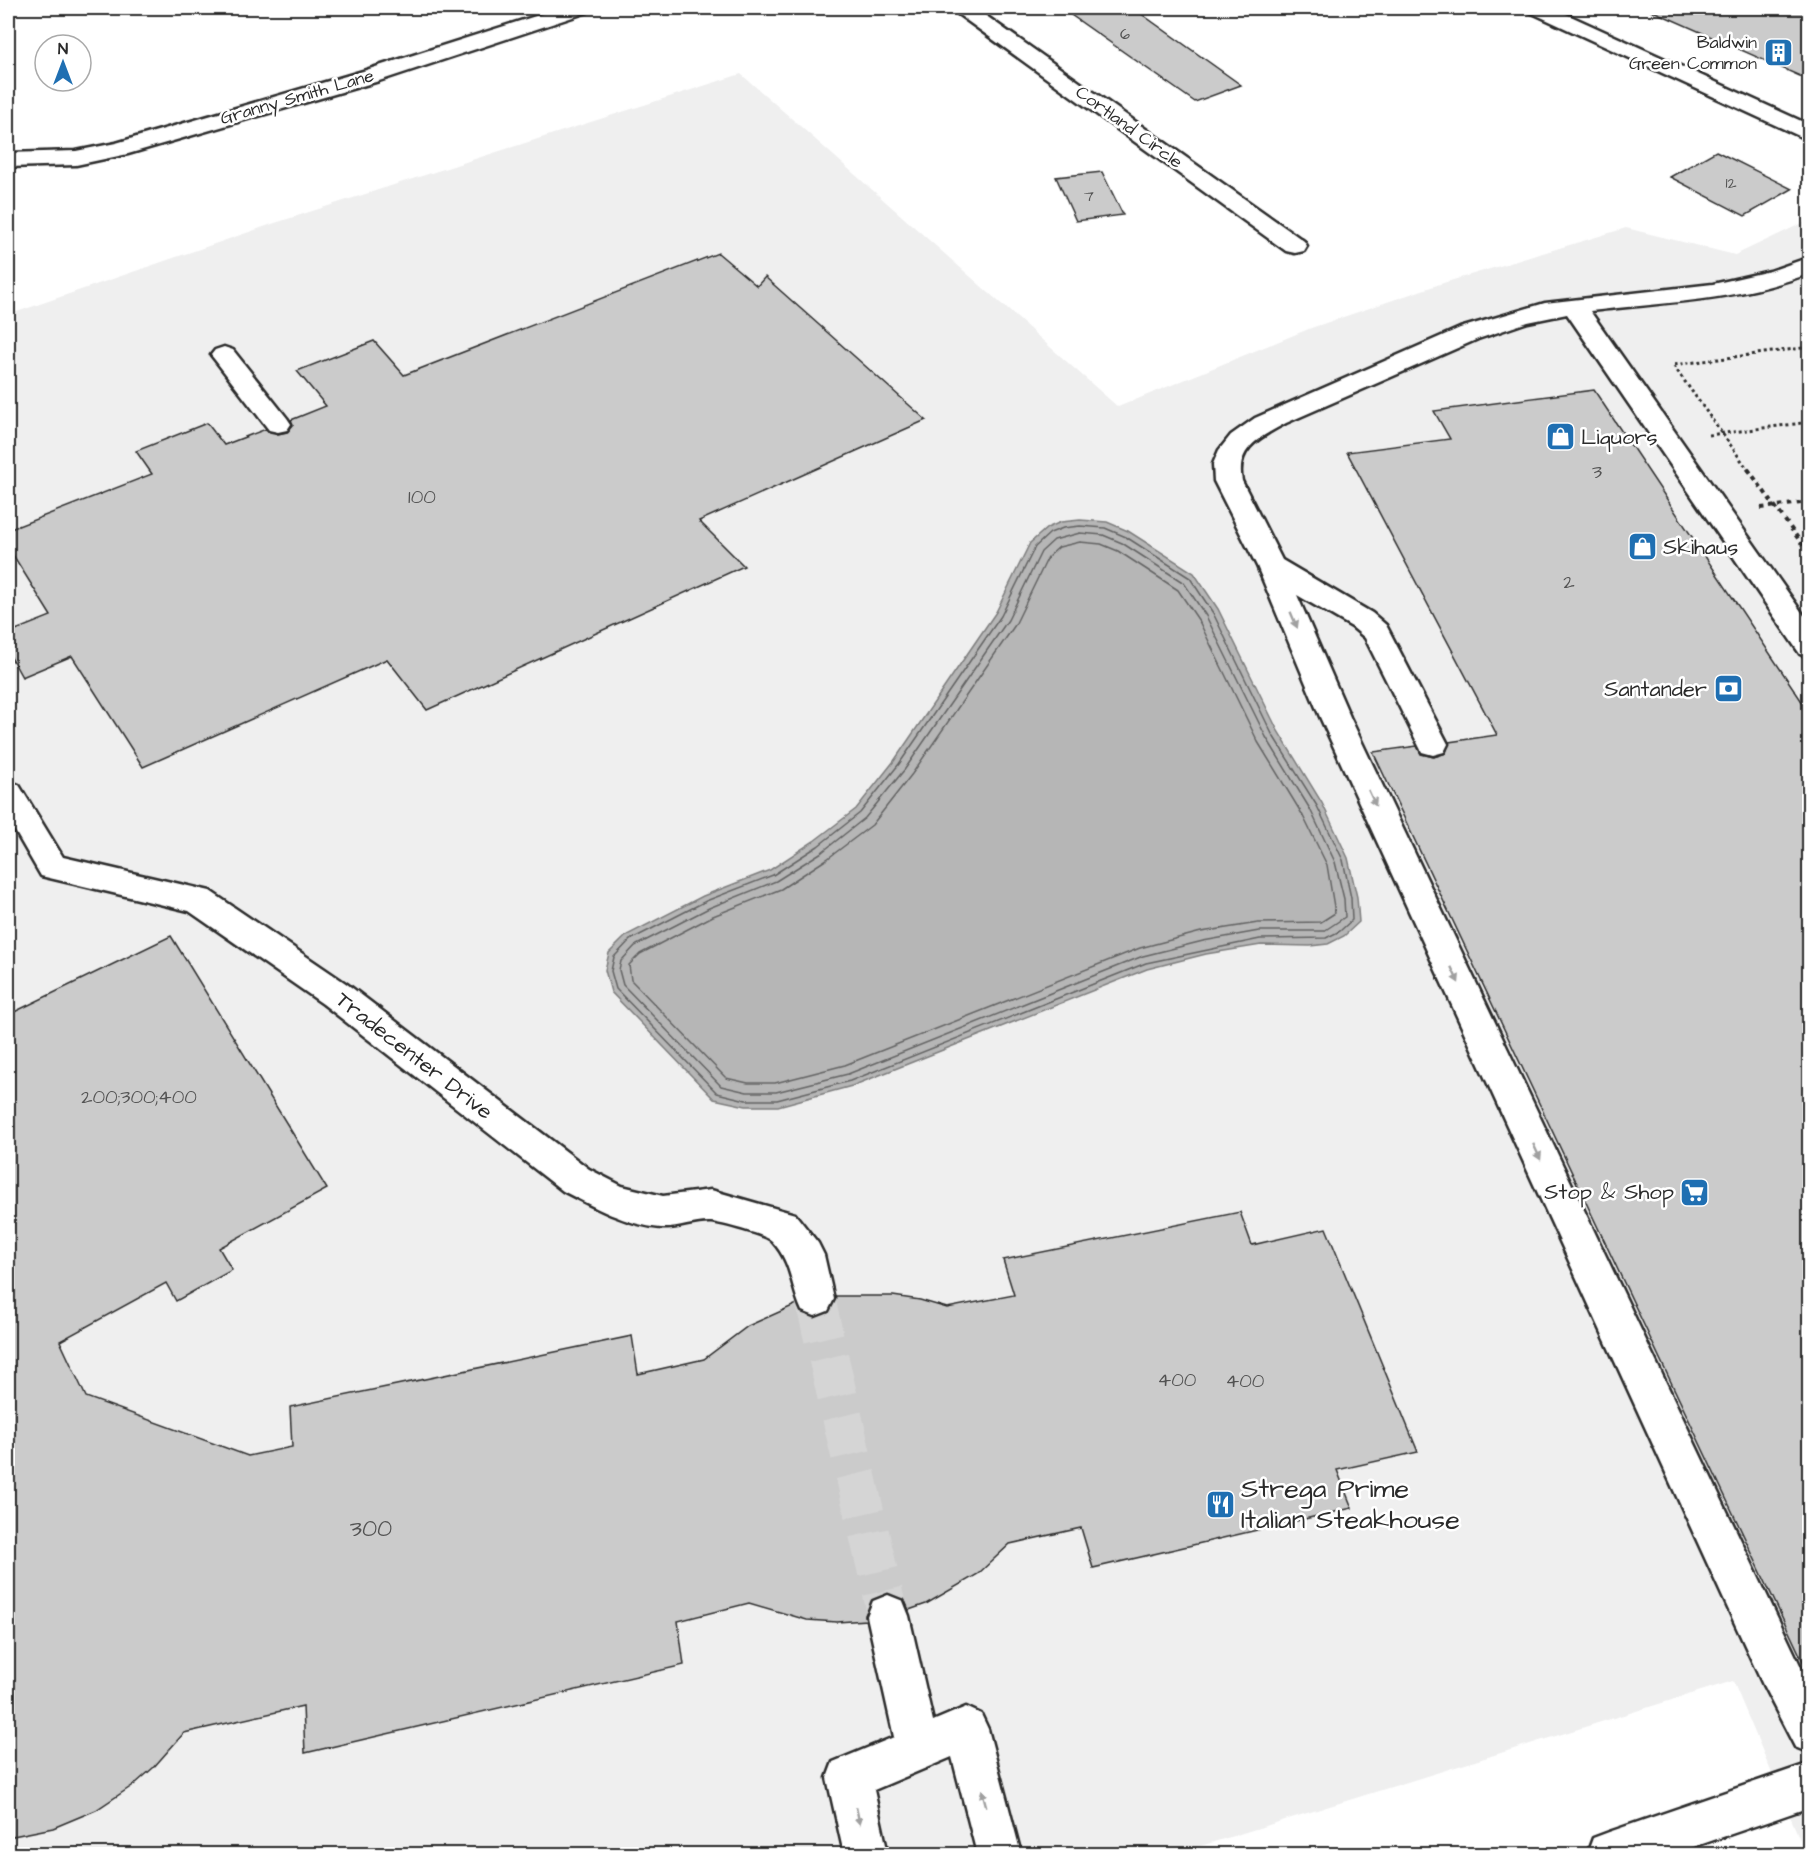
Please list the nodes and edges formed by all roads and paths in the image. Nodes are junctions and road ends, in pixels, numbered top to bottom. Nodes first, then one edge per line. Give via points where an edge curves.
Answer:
1 (581, 8) edge
2 (962, 8) edge
3 (1538, 8) edge
4 (1809, 134) edge
5 (8, 160) edge
6 (1296, 246) dead end
7 (1809, 264) edge
8 (1574, 306) junction
9 (1809, 347) edge
10 (224, 355) dead end
11 (1809, 422) edge
12 (278, 424) dead end
13 (1724, 433) junction
14 (1702, 436) dead end
15 (1809, 501) edge
16 (1775, 507) junction
17 (1754, 509) dead end
18 (1809, 555) edge
19 (1271, 566) junction
20 (1809, 647) edge
21 (1433, 744) dead end
22 (8, 793) edge
23 (816, 1299) tunnel mouth
24 (888, 1616) tunnel mouth
25 (1809, 1732) edge
26 (918, 1748) junction
27 (1803, 1788) edge
28 (866, 1854) edge
29 (999, 1854) edge
30 (1609, 1854) edge

1 - 5 street, Granny Smith Lane via 371,76 111,151 76,158
2 - 6 street, Cortland Circle
3 - 4 street
7 - 8 street via 1736,286
8 - 19 street via 1521,316 1471,333 1287,414 1239,441 1227,457 1228,482
8 - 20 street
9 - 13 path via 1673,364
10 - 12 street
11 - 13 path
13 - 14 path
13 - 16 path
15 - 16 path
16 - 17 path
16 - 18 path
19 - 21 street via 1376,632
19 -> 25 street via 1335,717
22 - 23 street, Tradecenter Drive via 52,867 198,900 335,994 576,1180 610,1198 663,1212 711,1206 782,1225 805,1255
24 - 26 street
26 -> 28 street via 849,1778
29 -> 26 street via 966,1729
27 - 30 street

